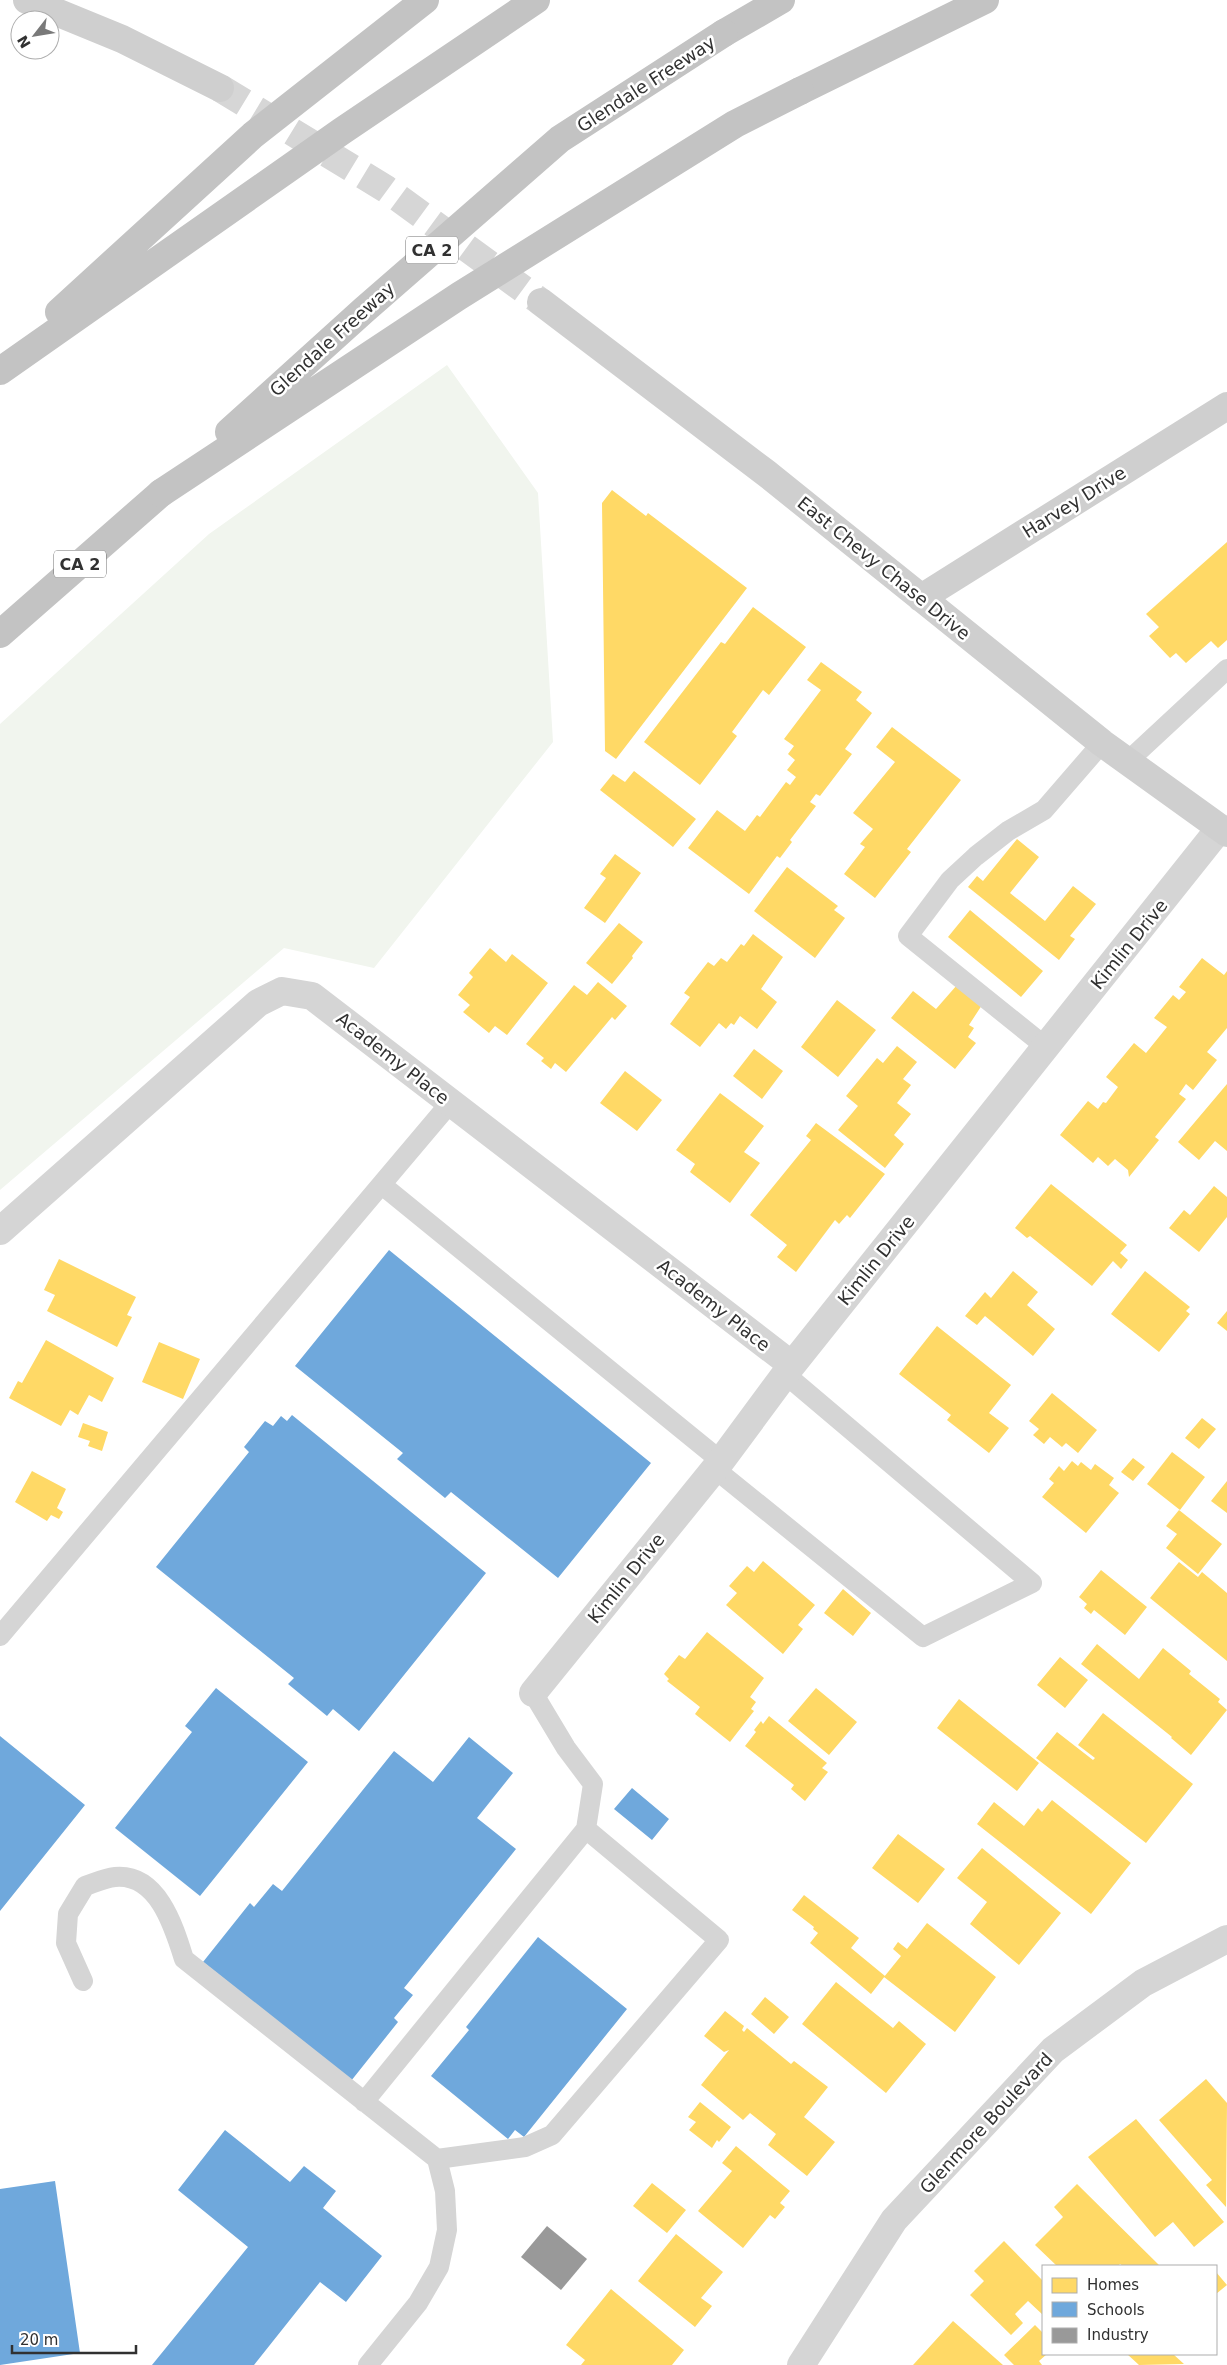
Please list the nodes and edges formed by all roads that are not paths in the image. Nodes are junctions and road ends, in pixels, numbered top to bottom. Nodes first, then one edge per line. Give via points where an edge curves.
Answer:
1 (27, 0) edge
2 (425, 0) edge
3 (536, 0) edge
4 (781, 0) edge
5 (985, 0) edge
6 (220, 88) tunnel mouth
7 (541, 302) tunnel mouth
8 (0, 366) edge
9 (0, 371) edge
10 (1227, 406) edge
11 (161, 493) junction
12 (921, 598) junction
13 (0, 634) edge
14 (1227, 669) edge
15 (1102, 743) junction
16 (1128, 761) junction
17 (1225, 826) edge
18 (1046, 1047) junction
19 (451, 1102) junction
20 (382, 1186) junction
21 (0, 1231) edge
22 (788, 1370) junction
23 (718, 1465) junction
24 (0, 1636) edge
25 (533, 1693) joint
26 (586, 1829) junction
27 (1227, 1939) edge
28 (83, 1980) dead end
29 (364, 2102) junction
30 (437, 2159) junction
31 (368, 2365) edge
32 (801, 2365) edge

1 - 6 main road via 122,39
2 - 8 highway, bridge via 253,135
3 - 9 highway, bridge via 342,131
4 - 11 highway, Glendale Freeway / CA 2, bridge via 560,139
5 - 11 highway, bridge via 735,124 459,296
7 - 12 main road, East Chevy Chase Drive via 766,474
10 - 12 main road, Harvey Drive
11 - 13 highway, Glendale Freeway / CA 2
12 - 15 main road, East Chevy Chase Drive
14 - 16 lane
15 - 16 main road, East Chevy Chase Drive
15 - 18 lane via 1044,810 1008,832 950,880 908,936
16 - 17 main road, East Chevy Chase Drive
17 - 18 street, Kimlin Drive
18 - 22 street, Kimlin Drive
19 - 20 lane
19 - 21 street, Academy Place via 312,996 282,991 258,1003
19 - 22 street, Academy Place
20 - 23 lane
20 - 24 lane
22 - 23 street, Kimlin Drive
22 - 23 lane via 1032,1583 923,1637
23 - 25 street, Kimlin Drive
25 - 26 lane via 566,1748 593,1784
26 - 29 lane
26 - 30 lane via 719,1940 552,2135 526,2147
27 - 32 street, Glenmore Boulevard via 1143,1983 1053,2050 894,2220
28 - 29 lane via 66,1943 68,1914 85,1886 116,1877 141,1881 159,1899 174,1928 184,1959
29 - 30 lane
30 - 31 lane via 445,2191 447,2230 439,2267 418,2303

